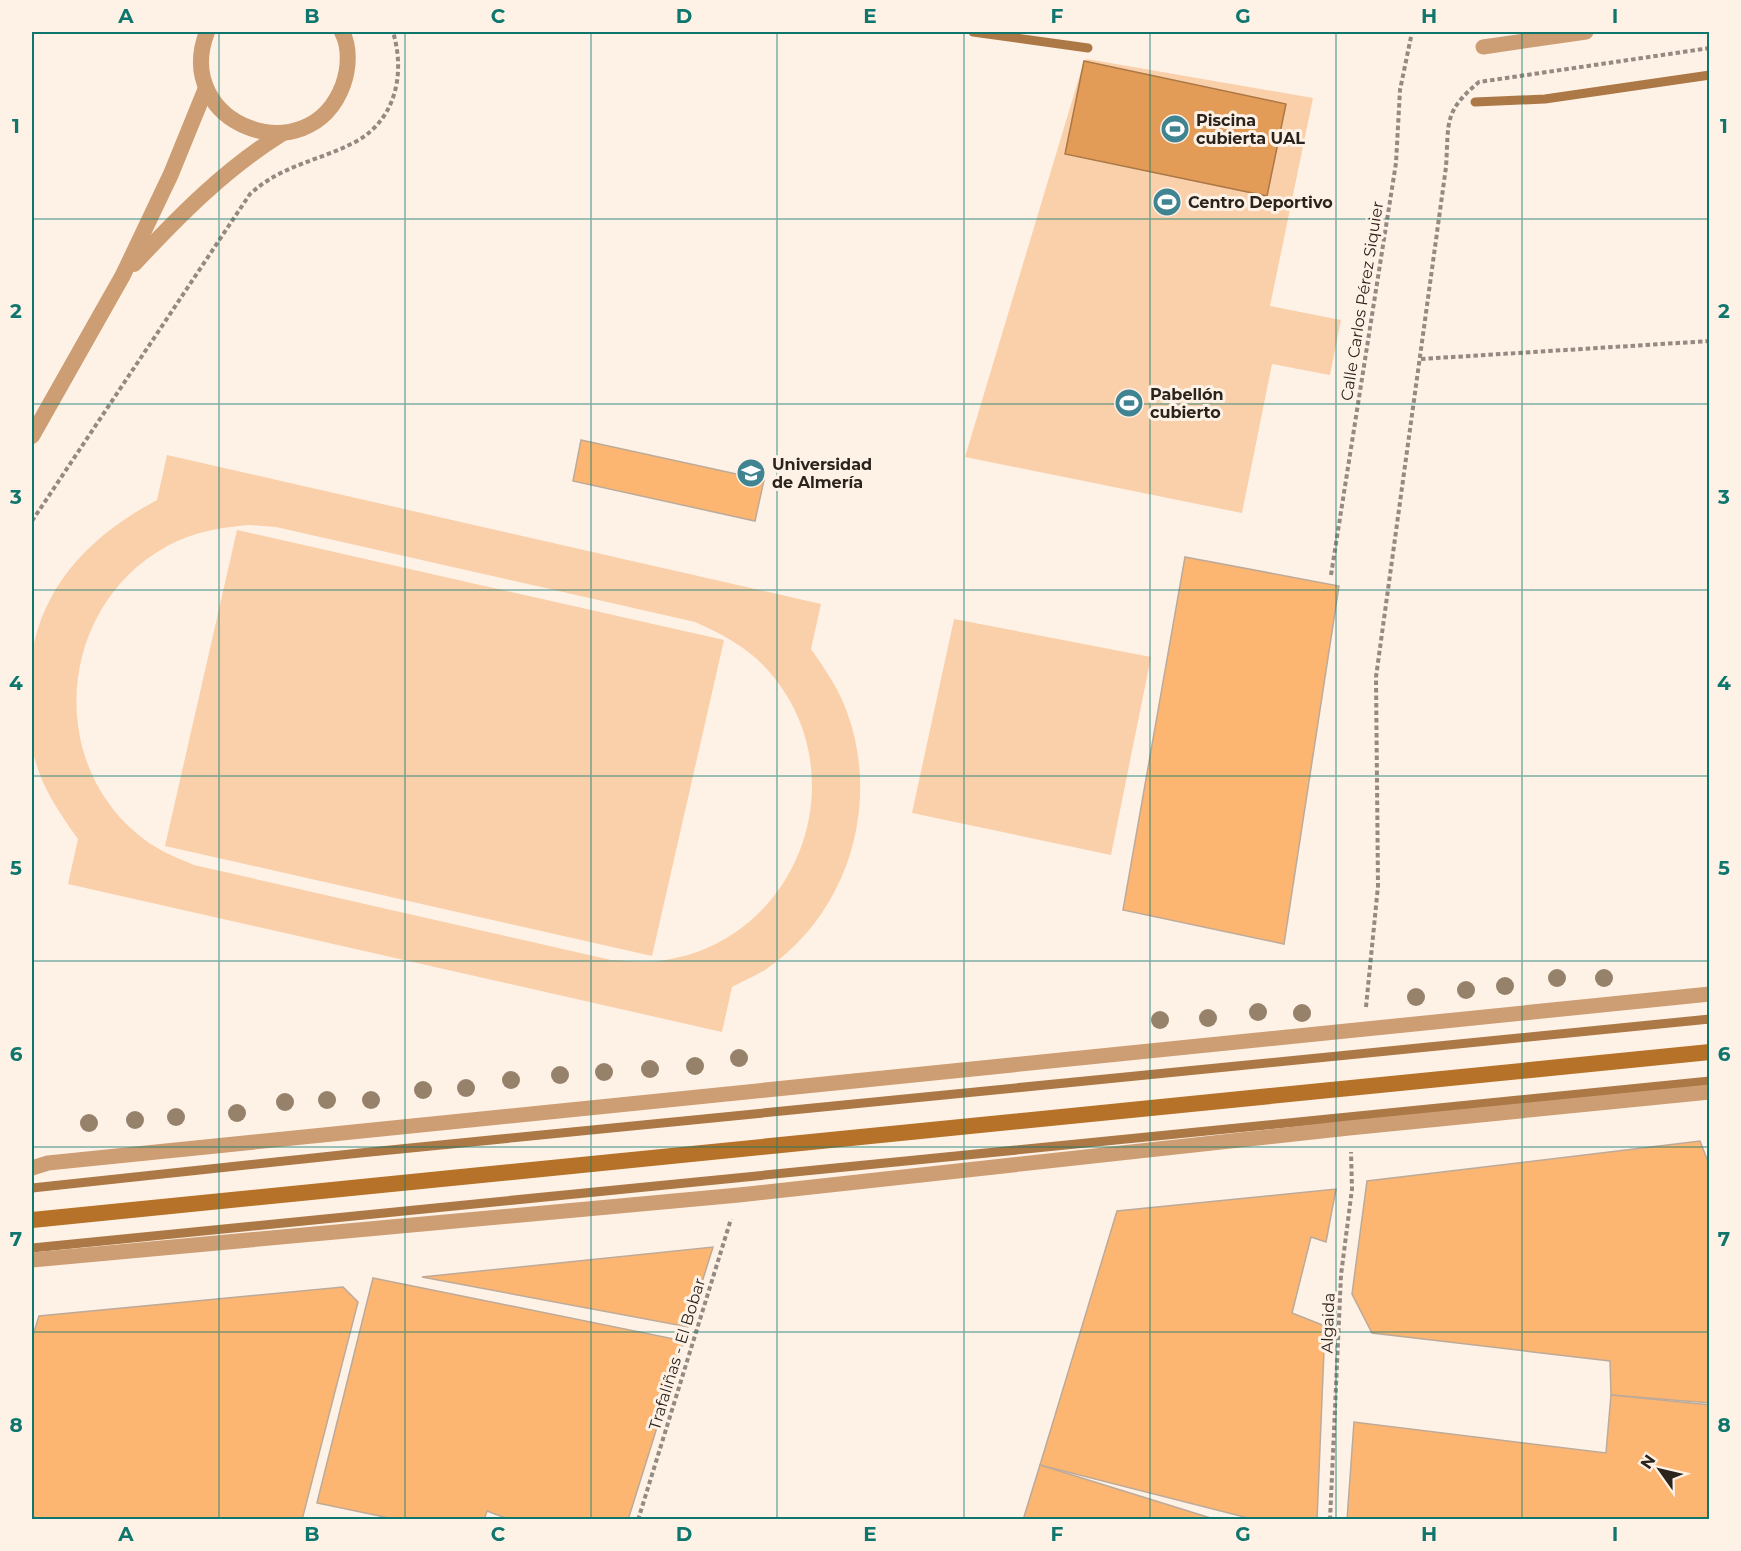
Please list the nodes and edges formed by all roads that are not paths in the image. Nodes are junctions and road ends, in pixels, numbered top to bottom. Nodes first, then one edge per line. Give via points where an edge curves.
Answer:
1 (207, 32) edge
2 (342, 32) edge
3 (1586, 32) edge
4 (1483, 47) dead end
5 (206, 88) junction
6 (284, 133) junction
7 (123, 275) junction
8 (32, 436) edge
9 (1710, 994) edge
10 (1710, 1052) edge
11 (1710, 1092) edge
12 (32, 1168) edge
13 (32, 1220) edge
14 (32, 1260) edge

1 - 5 street via 201,51
2 - 6 street via 348,56 339,96 327,112 307,126
3 - 4 lane
5 - 6 street via 216,105 237,123 265,133
5 - 7 street
6 - 7 street via 246,156 211,186
7 - 8 street
9 - 12 lane via 229,1143
10 - 13 main road
11 - 14 lane via 739,1195

